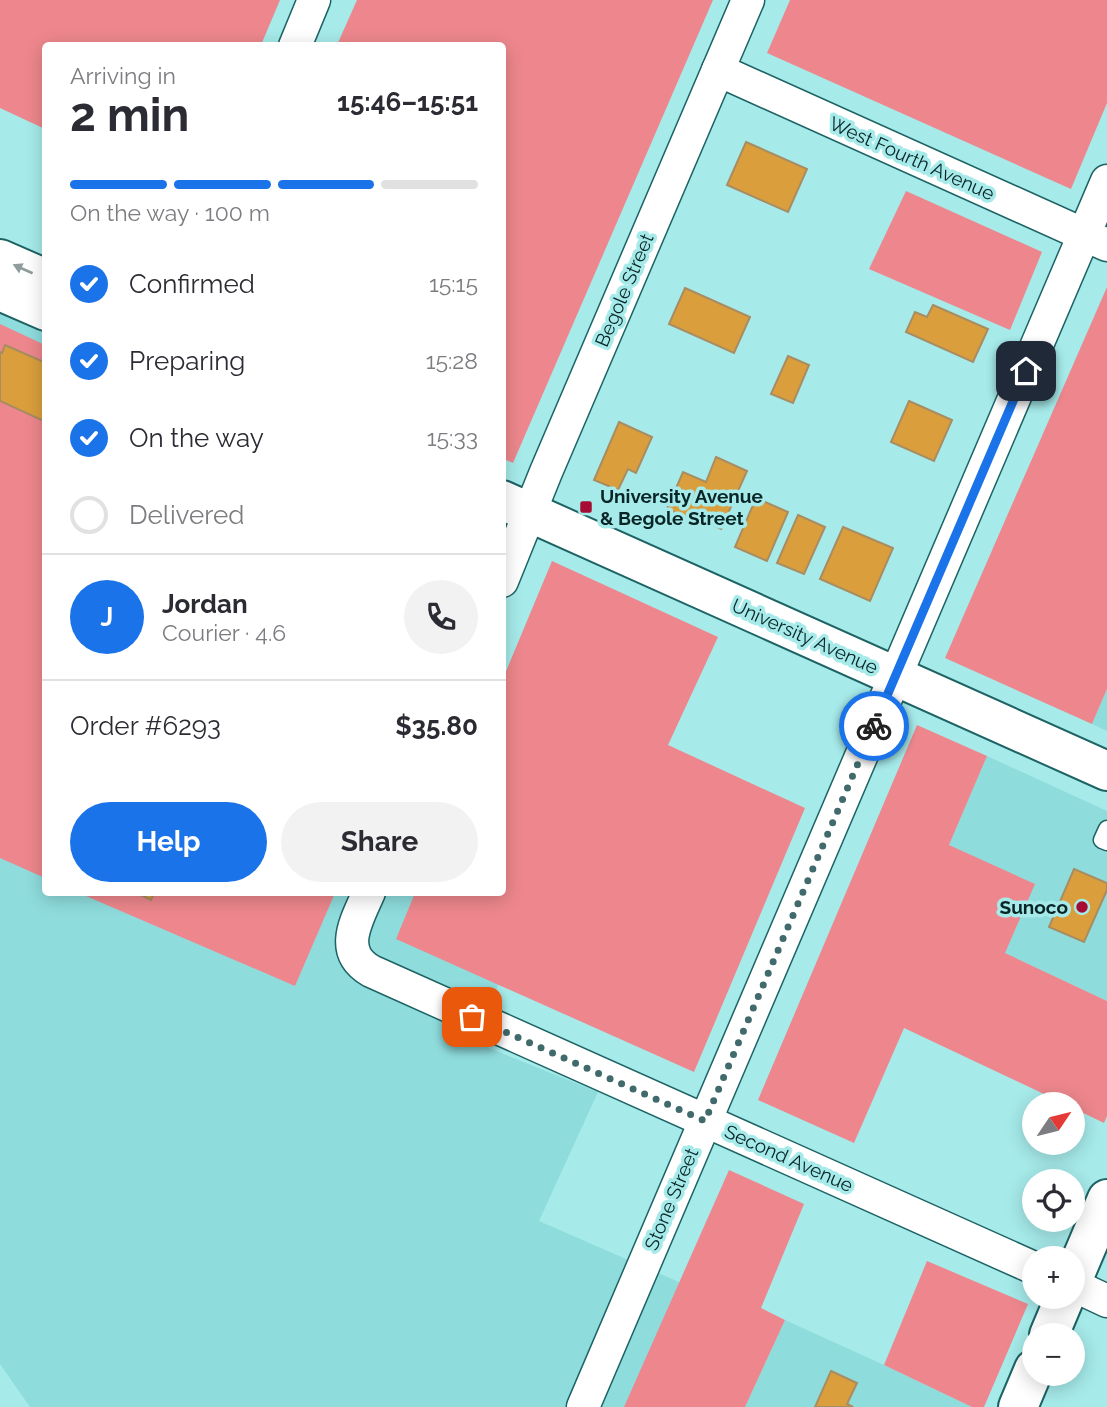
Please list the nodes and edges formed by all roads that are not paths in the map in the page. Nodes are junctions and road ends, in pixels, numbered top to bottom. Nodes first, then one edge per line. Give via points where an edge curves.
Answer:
1 (314, 0) edge
2 (748, 0) edge
3 (297, 42) edge
4 (718, 70) junction
5 (1107, 181) edge
6 (1096, 240) edge
7 (0, 259) edge
8 (42, 277) edge
9 (0, 291) edge
10 (42, 309) edge
11 (516, 506) edge
12 (506, 560) edge
13 (895, 677) junction
14 (1107, 771) edge
15 (1107, 829) edge
16 (1107, 842) edge
17 (367, 896) edge
18 (705, 1121) junction
19 (1107, 1199) edge
20 (1085, 1251) edge
21 (1022, 1263) edge
22 (1085, 1291) edge
23 (1107, 1301) edge
24 (1026, 1386) edge
25 (583, 1407) edge
26 (1017, 1407) edge

1 - 3 street
2 - 4 street, Begole Street
4 - 6 street, West Fourth Avenue
4 - 11 street, Begole Street
5 - 6 street, Stone Street
6 - 13 street, Stone Street
8 -> 7 street
9 - 10 street
11 - 12 street, Begole Street
11 - 13 street, University Avenue
13 - 14 street, University Avenue
13 - 18 street, Stone Street
15 - 16 lane via 1102,840
17 - 18 street, Second Avenue via 352,947 366,968
18 - 21 street, Second Avenue
18 - 25 street, Stone Street
19 - 20 street
22 - 23 street
24 - 26 street

